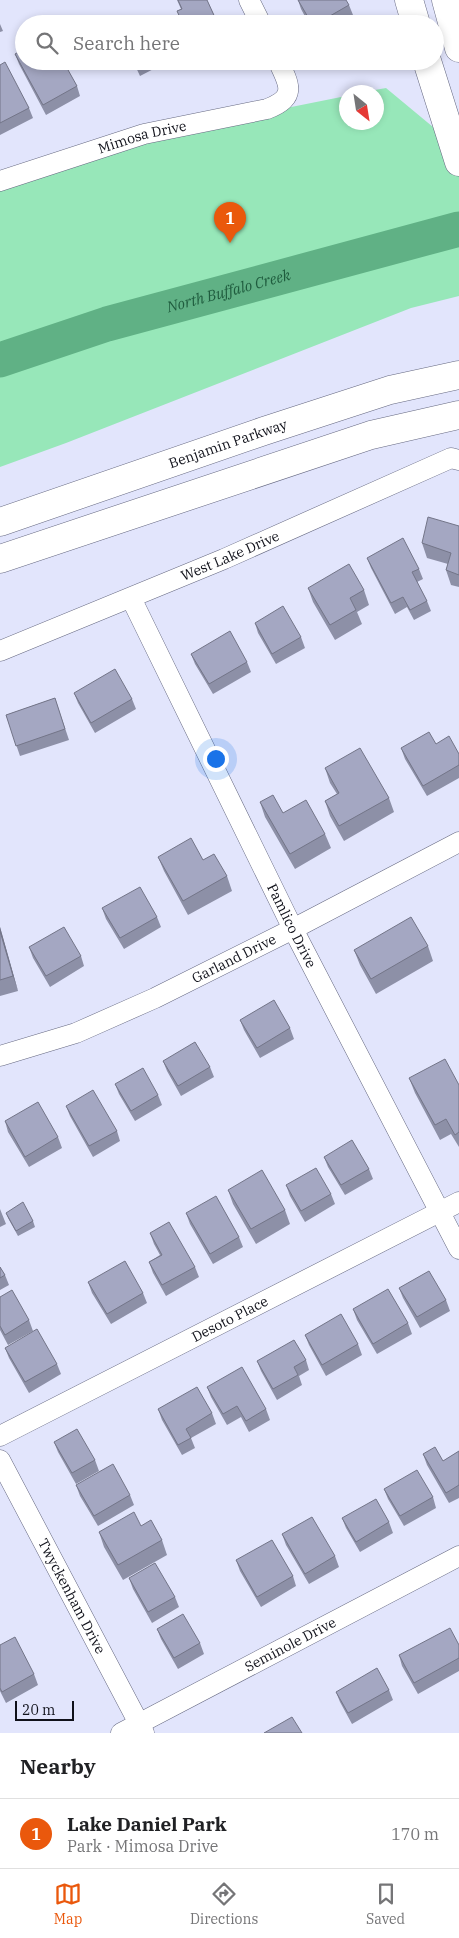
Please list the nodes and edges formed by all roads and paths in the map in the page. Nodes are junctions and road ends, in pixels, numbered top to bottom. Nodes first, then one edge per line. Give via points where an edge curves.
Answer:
1 (250, 0) edge
2 (409, 0) edge
3 (447, 0) edge
4 (257, 15) edge
5 (413, 15) edge
6 (459, 21) edge
7 (459, 48) edge
8 (282, 70) edge
9 (430, 70) edge
10 (458, 160) edge
11 (0, 181) edge
12 (459, 355) edge
13 (459, 375) edge
14 (390, 390) junction
15 (459, 415) edge
16 (459, 460) edge
17 (0, 522) edge
18 (0, 559) edge
19 (131, 598) junction
20 (0, 651) edge
21 (459, 842) edge
22 (293, 929) junction
23 (0, 1056) edge
24 (459, 1202) edge
25 (439, 1212) junction
26 (459, 1249) edge
27 (0, 1436) edge
28 (0, 1460) edge
29 (459, 1556) edge
30 (142, 1728) edge
31 (121, 1733) edge

1 - 4 street
2 - 5 main road
3 - 6 street
3 - 7 main road
8 - 11 street, Mimosa Drive via 289,92 286,99 267,109 144,134
9 - 10 main road
12 - 14 main road
13 - 14 main road, Benjamin Parkway
14 - 17 main road, Benjamin Parkway
15 - 18 main road via 371,435
16 - 19 street, West Lake Drive via 451,458
19 - 20 street, West Lake Drive
19 - 22 street, Pamlico Drive
21 - 22 street, Garland Drive
22 - 23 street, Garland Drive via 155,998 76,1032
22 - 25 street, Pamlico Drive
24 - 25 street, Desoto Place
25 - 26 street, Pamlico Drive
25 - 27 street, Desoto Place
28 - 30 street, Twyckenham Drive
29 - 30 street, Seminole Drive
30 - 31 street, Seminole Drive

